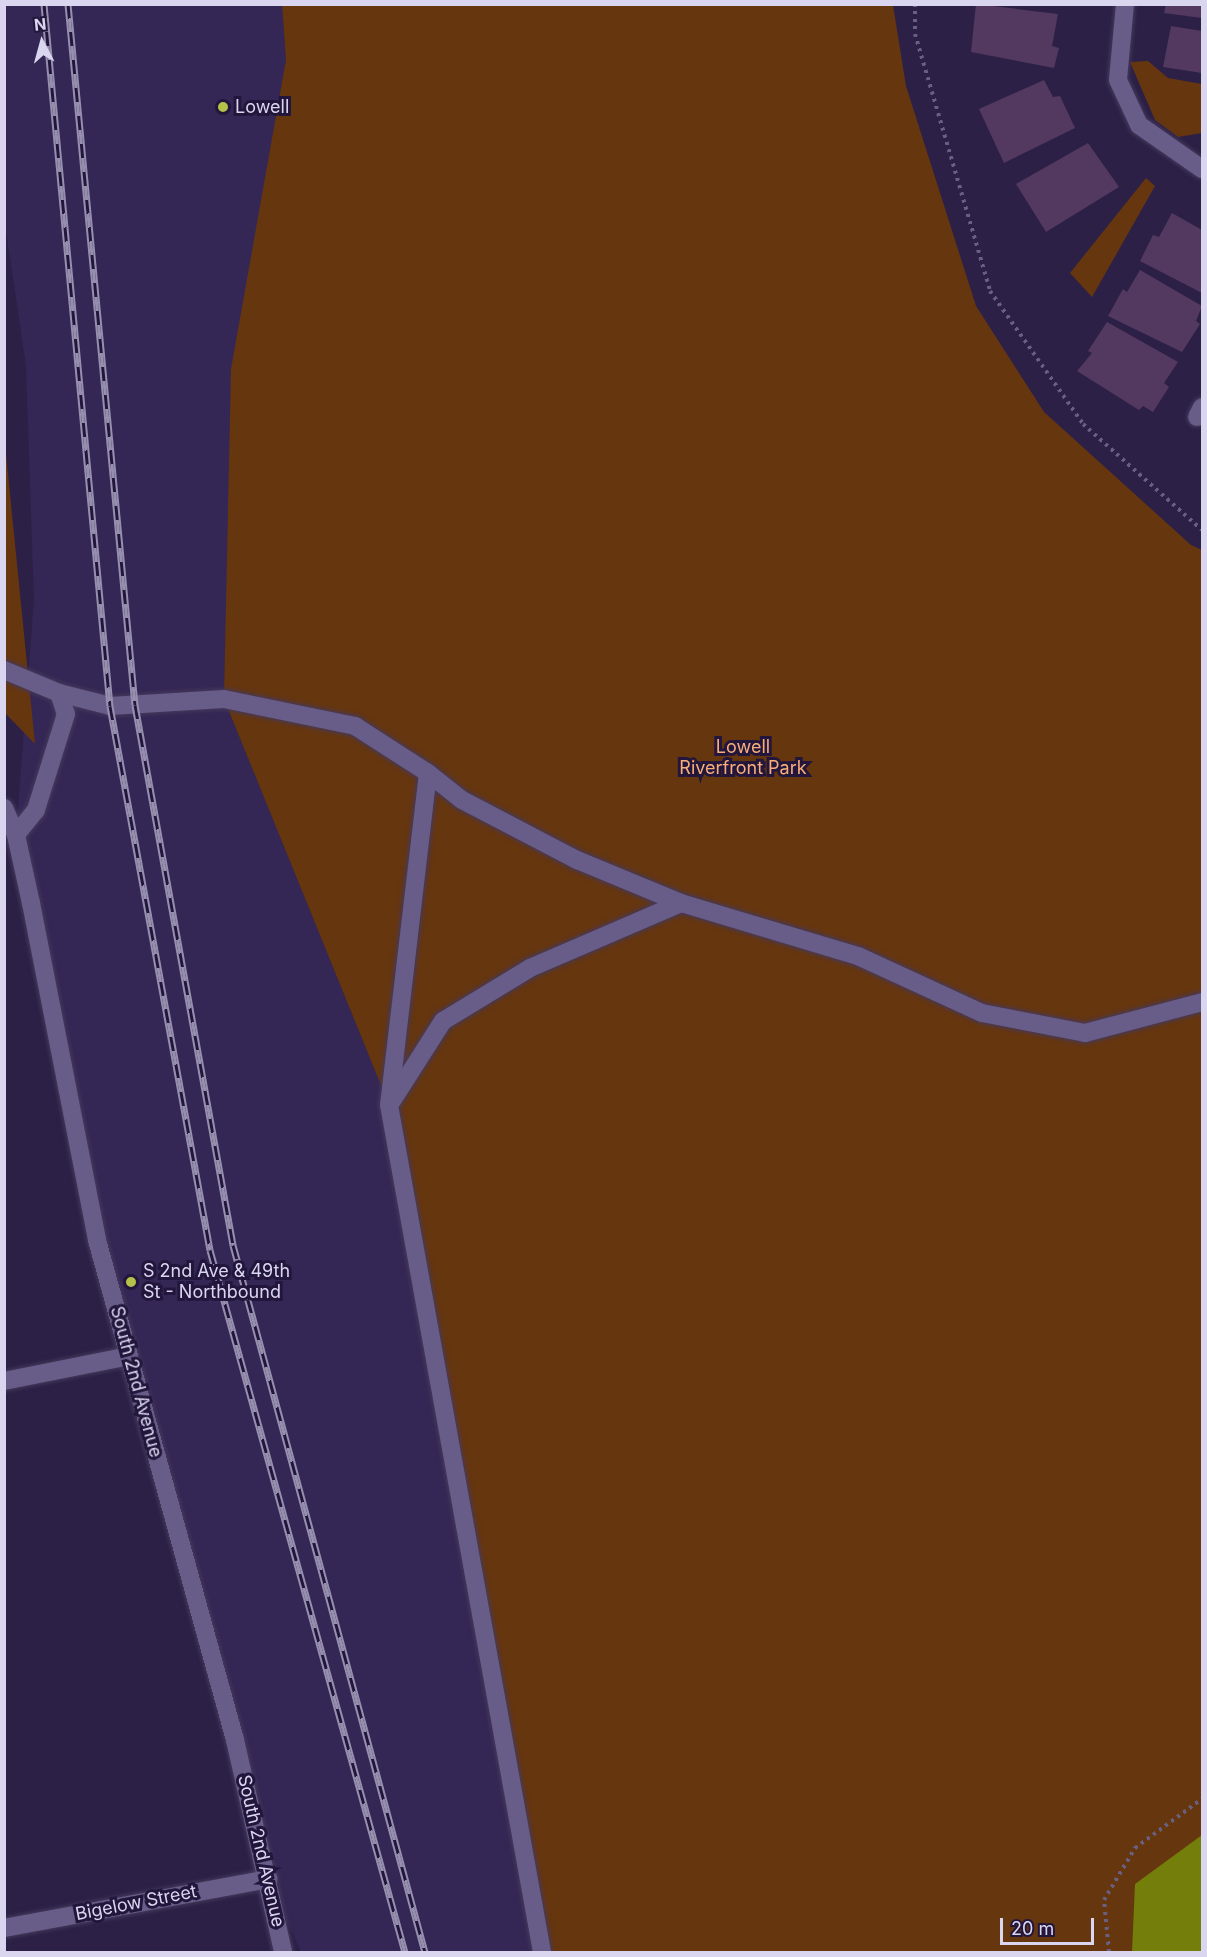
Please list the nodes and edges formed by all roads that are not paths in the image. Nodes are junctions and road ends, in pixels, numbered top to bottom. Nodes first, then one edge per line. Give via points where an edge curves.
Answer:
1 (1125, 4) edge
2 (1203, 169) edge
3 (4, 670) edge
4 (59, 693) junction
5 (428, 773) junction
6 (4, 808) edge
7 (16, 835) junction
8 (681, 903) junction
9 (1203, 1002) edge
10 (389, 1105) junction
11 (129, 1356) junction
12 (4, 1381) edge
13 (268, 1879) junction
14 (4, 1928) edge
15 (283, 1953) edge
16 (542, 1953) edge

1 - 2 street via 1118,80 1139,125
3 - 4 street
4 - 5 street via 110,706 224,699 355,726
4 - 7 street via 66,714 36,810
5 - 8 street via 462,800 566,855
5 - 10 street
6 - 7 street, South 2nd Avenue
7 - 11 street, South 2nd Avenue via 97,1240
8 - 9 street via 858,956 982,1013 1085,1033
8 - 10 street via 530,968 443,1021
10 - 16 street
11 - 12 street
11 - 13 street, South 2nd Avenue via 236,1740
13 - 14 street, Bigelow Street
13 - 15 street, South 2nd Avenue

